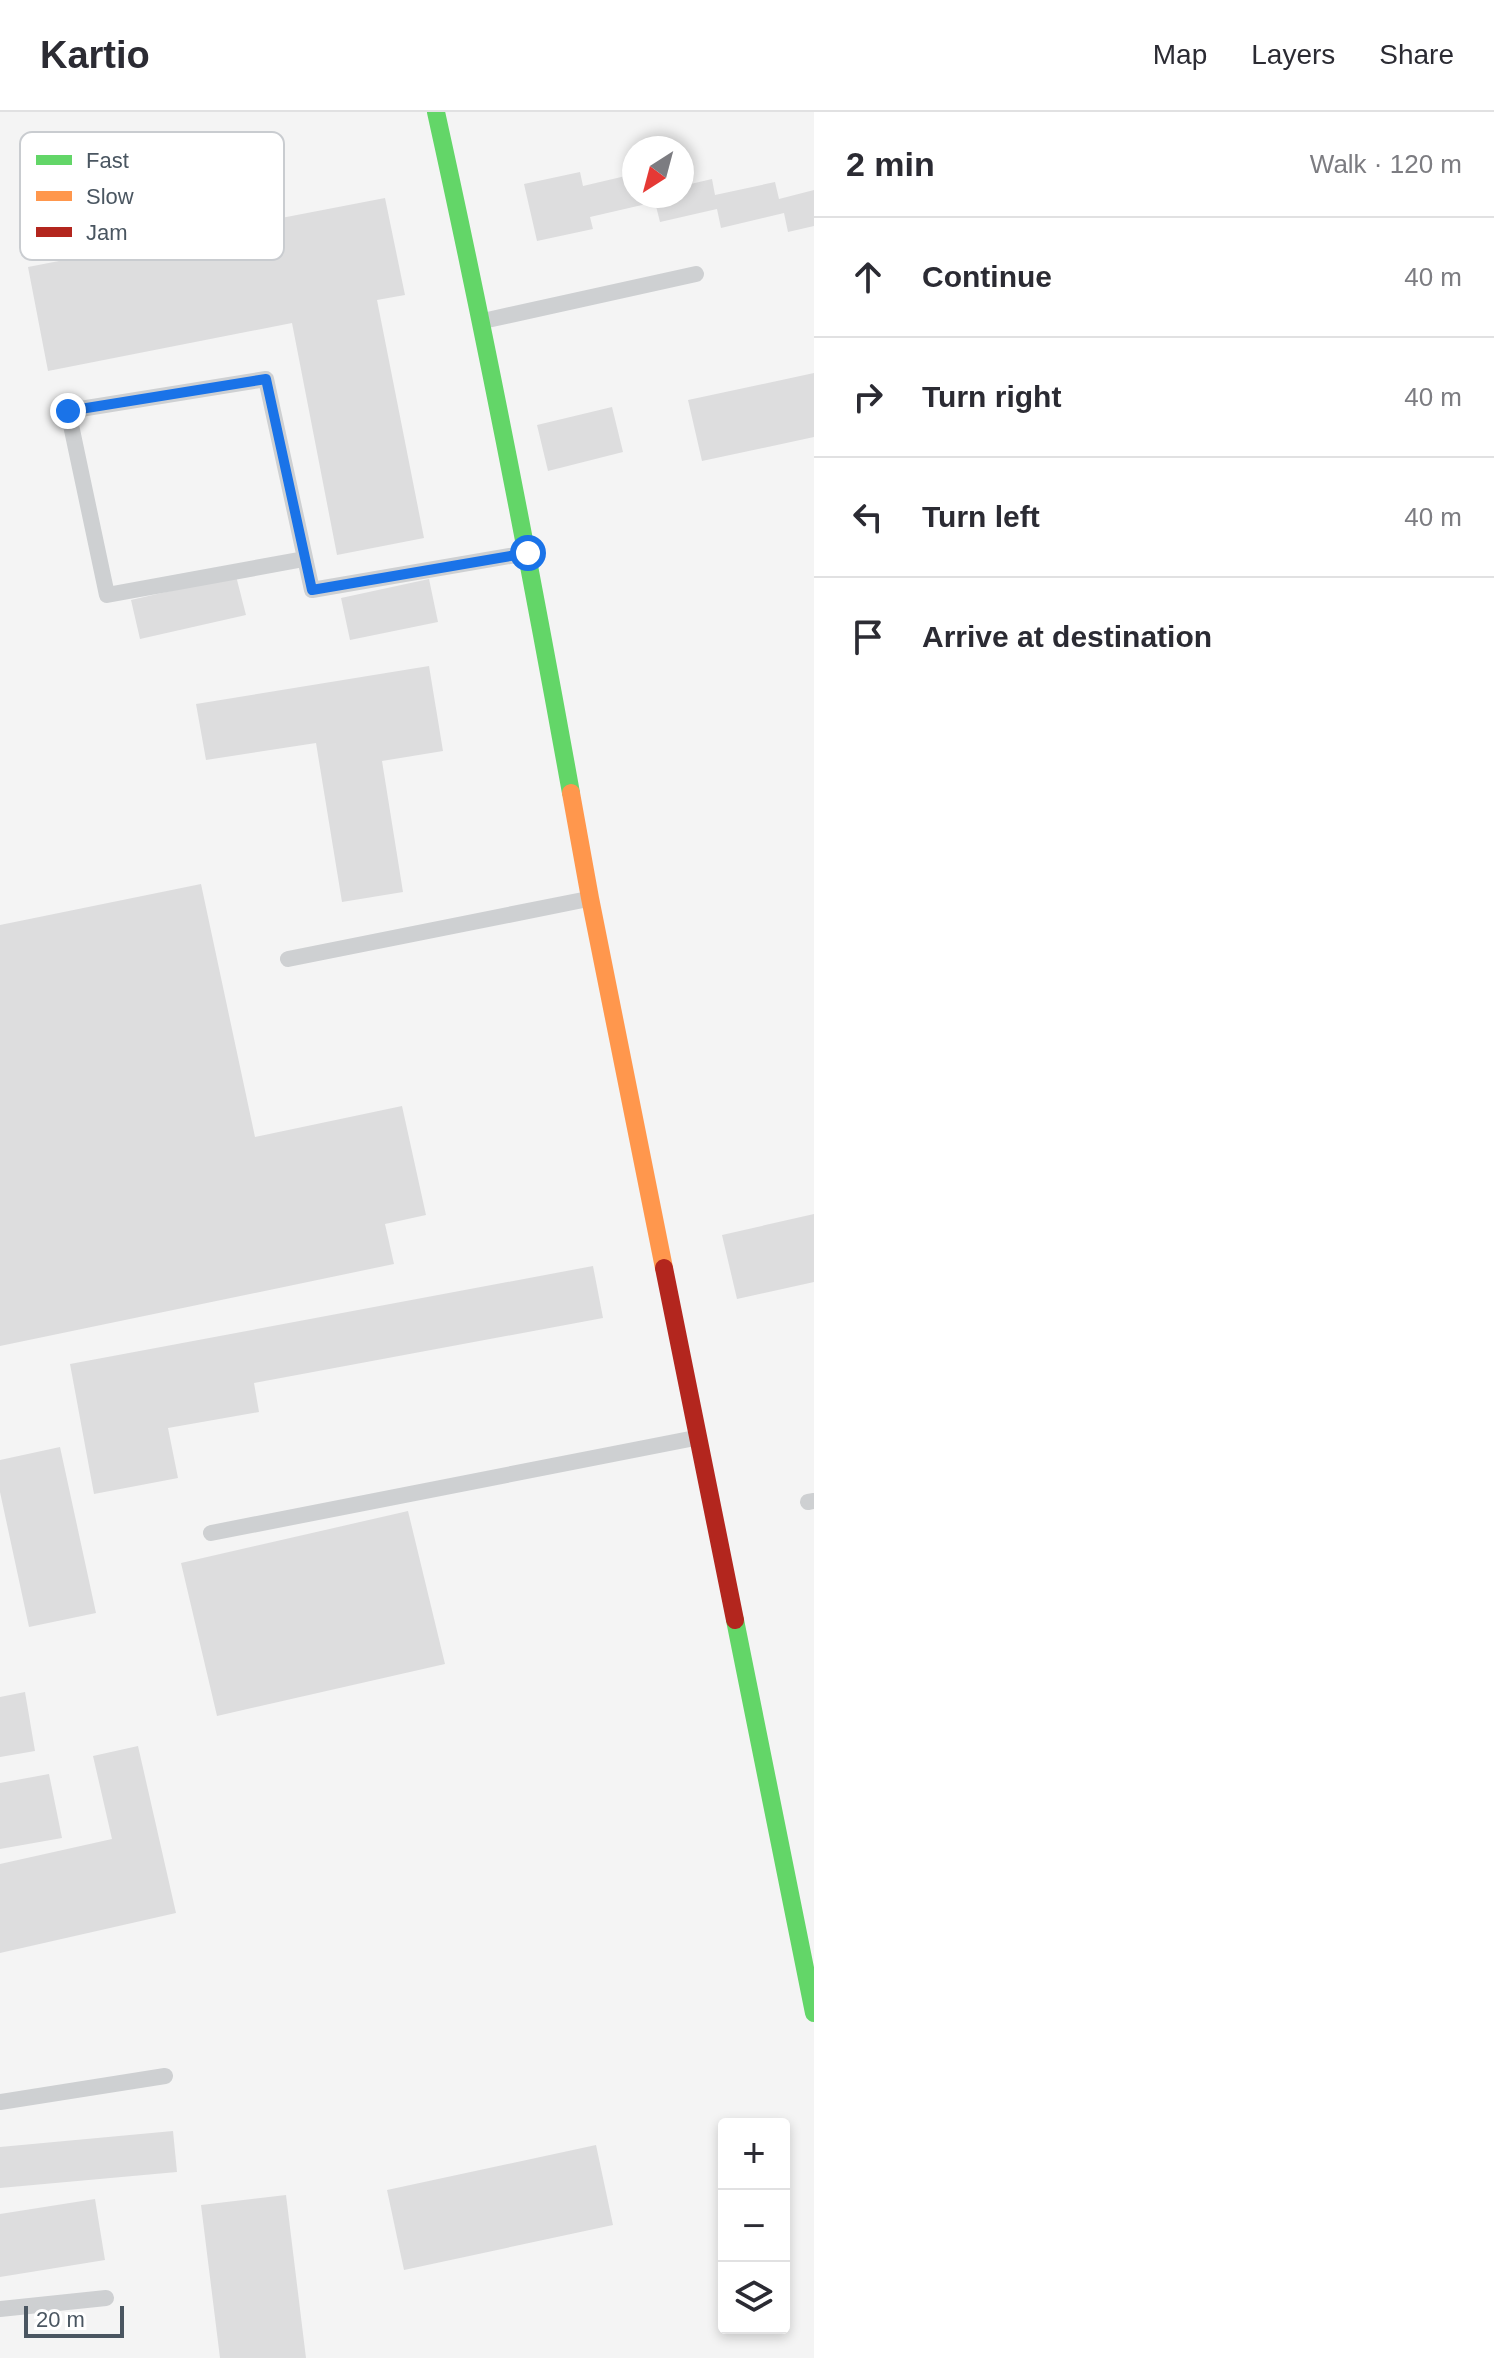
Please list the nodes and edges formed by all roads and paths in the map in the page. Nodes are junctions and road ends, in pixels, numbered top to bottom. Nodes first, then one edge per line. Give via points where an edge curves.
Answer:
1 (436, 112) edge
2 (696, 274) dead end
3 (482, 321) junction
4 (528, 553) junction
5 (304, 559) junction
6 (590, 898) junction
7 (288, 959) dead end
8 (697, 1438) junction
9 (211, 1533) dead end
10 (814, 2013) edge
11 (165, 2076) dead end
12 (0, 2102) edge
13 (106, 2298) dead end
14 (0, 2309) edge

1 - 3 street
2 - 3 lane
3 - 4 street
4 - 5 lane via 312,590
4 - 6 street
5 - 5 lane via 266,379 68,411 107,595
6 - 7 lane
6 - 8 street
8 - 9 lane
8 - 10 street
11 - 12 lane
13 - 14 lane

